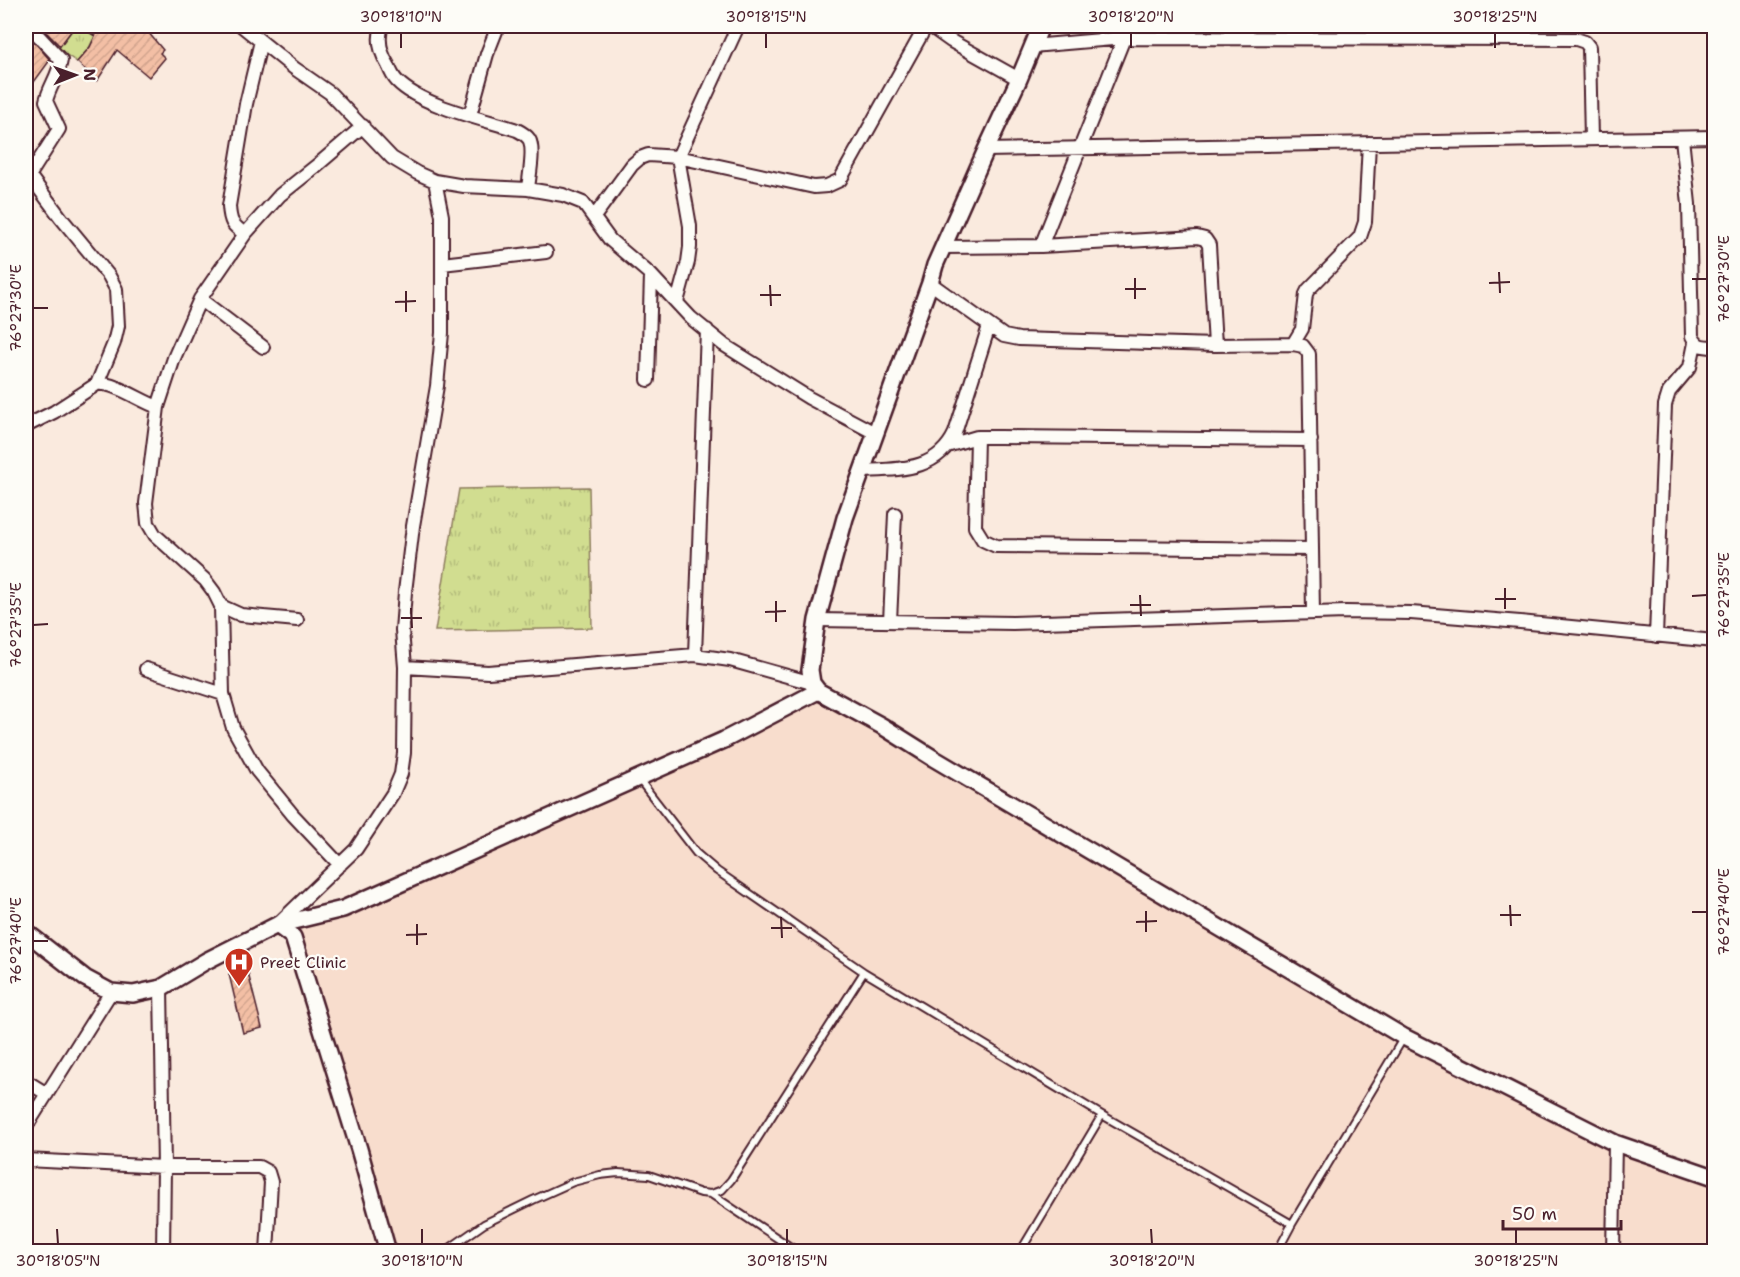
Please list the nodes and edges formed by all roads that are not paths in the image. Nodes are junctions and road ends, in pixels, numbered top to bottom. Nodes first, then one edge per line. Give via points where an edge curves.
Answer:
1 (32, 26) edge
2 (242, 26) edge
3 (382, 26) edge
4 (498, 26) edge
5 (738, 26) edge
6 (928, 26) edge
7 (1041, 26) edge
8 (1131, 26) edge
9 (1124, 38) junction
10 (261, 41) junction
11 (1032, 46) junction
12 (1019, 80) junction
13 (470, 115) junction
14 (363, 126) junction
15 (1714, 137) edge
16 (1682, 138) junction
17 (1591, 139) junction
18 (1369, 143) junction
19 (1082, 148) junction
20 (986, 150) junction
21 (678, 157) junction
22 (27, 174) edge
23 (435, 181) junction
24 (528, 189) junction
25 (594, 218) junction
26 (245, 234) junction
27 (1041, 246) junction
28 (942, 247) junction
29 (546, 252) dead end
30 (442, 264) junction
31 (651, 275) junction
32 (930, 283) junction
33 (200, 300) junction
34 (677, 302) junction
35 (989, 326) junction
36 (707, 330) junction
37 (1695, 343) junction
38 (1293, 344) junction
39 (1215, 345) junction
40 (263, 347) dead end
41 (1714, 347) edge
42 (648, 380) dead end
43 (96, 384) junction
44 (158, 407) junction
45 (26, 426) edge
46 (875, 433) junction
47 (977, 437) junction
48 (1311, 440) junction
49 (950, 445) junction
50 (861, 471) junction
51 (895, 514) dead end
52 (1312, 549) junction
53 (221, 606) junction
54 (1313, 613) junction
55 (297, 620) dead end
56 (818, 620) junction
57 (890, 621) junction
58 (1656, 636) junction
59 (1714, 641) edge
60 (695, 655) junction
61 (405, 667) junction
62 (146, 669) dead end
63 (815, 687) junction
64 (223, 694) junction
65 (638, 778) junction
66 (340, 865) junction
67 (277, 925) junction
68 (26, 932) edge
69 (864, 972) junction
70 (161, 988) junction
71 (111, 992) junction
72 (1404, 1037) junction
73 (26, 1081) edge
74 (47, 1094) junction
75 (1102, 1115) junction
76 (26, 1127) edge
77 (1615, 1143) junction
78 (26, 1160) edge
79 (164, 1167) junction
80 (1714, 1177) edge
81 (711, 1194) junction
82 (1292, 1224) junction
83 (163, 1251) edge
84 (267, 1251) edge
85 (388, 1251) edge
86 (444, 1251) edge
87 (798, 1251) edge
88 (1020, 1251) edge
89 (1277, 1251) edge
90 (1613, 1251) edge

1 - 22 street via 61,60 46,101 59,129
2 - 10 street
3 - 13 street via 382,56 396,80 431,103
4 - 13 street
5 - 21 street
6 - 12 street
6 - 21 street via 840,180 814,187
7 - 11 street
8 - 9 street
9 - 11 street
9 - 17 street via 1576,39 1588,46
9 - 19 street
10 - 14 street via 330,93
10 - 26 street via 229,206 233,226
11 - 12 street
12 - 20 street
13 - 24 street via 528,137
14 - 23 street via 392,158
14 - 26 street via 280,195
15 - 16 street
16 - 17 street
16 - 37 street
17 - 18 street
18 - 19 street
18 - 38 street via 1363,231 1308,290 1302,329
19 - 20 street
19 - 27 street
20 - 28 street
21 - 25 street via 640,158
21 - 34 street via 690,248
22 - 43 street via 116,289 118,326
23 - 24 street
23 - 30 street via 442,216
24 - 25 street via 563,195 583,204
25 - 31 street via 610,240
26 - 33 street
27 - 28 street
27 - 39 street via 1205,239 1209,245
28 - 32 street
29 - 30 street
30 - 61 street via 439,365 405,592
31 - 34 street
31 - 42 street
32 - 35 street
32 - 46 street
33 - 40 street
33 - 44 street via 177,349
34 - 36 street
35 - 39 street via 1004,336 1019,339
35 - 49 street
36 - 46 street via 724,345 809,398
36 - 60 street
37 - 41 street
37 - 58 street via 1690,367 1669,392 1665,405
38 - 39 street
38 - 48 street via 1303,346 1309,354
43 - 44 street via 102,383
43 - 45 street
44 - 53 street via 146,503 148,523 155,535 206,580
46 - 50 street
47 - 48 street
47 - 49 street
47 - 52 street via 975,527 982,540 996,546
48 - 52 street
49 - 50 street via 911,468
50 - 56 street via 844,518
51 - 57 street
52 - 54 street
53 - 55 street via 241,615
53 - 64 street
54 - 57 street via 1013,623
54 - 58 street via 1411,614
56 - 57 street
56 - 63 street via 810,670
58 - 59 street
60 - 61 street via 488,672
60 - 63 street via 730,660
61 - 66 street via 401,774 356,849
62 - 64 street
63 - 65 street via 724,740
63 - 72 street
64 - 66 street via 232,728 257,771
65 - 67 street via 343,909
65 - 69 lane via 696,853 717,872
66 - 67 street
67 - 70 street
67 - 85 street via 293,937
68 - 71 street via 85,978
69 - 75 lane
69 - 81 lane via 731,1180 722,1190
70 - 71 street via 133,994
70 - 79 street
71 - 74 street
72 - 77 street
72 - 82 lane
73 - 74 street
74 - 76 street
75 - 82 lane
75 - 88 lane
77 - 80 street
77 - 90 street
78 - 79 street
79 - 83 street
79 - 84 street via 259,1167 268,1172 271,1182
81 - 86 lane via 649,1175 600,1175 533,1200 484,1224
81 - 87 lane
82 - 89 lane

